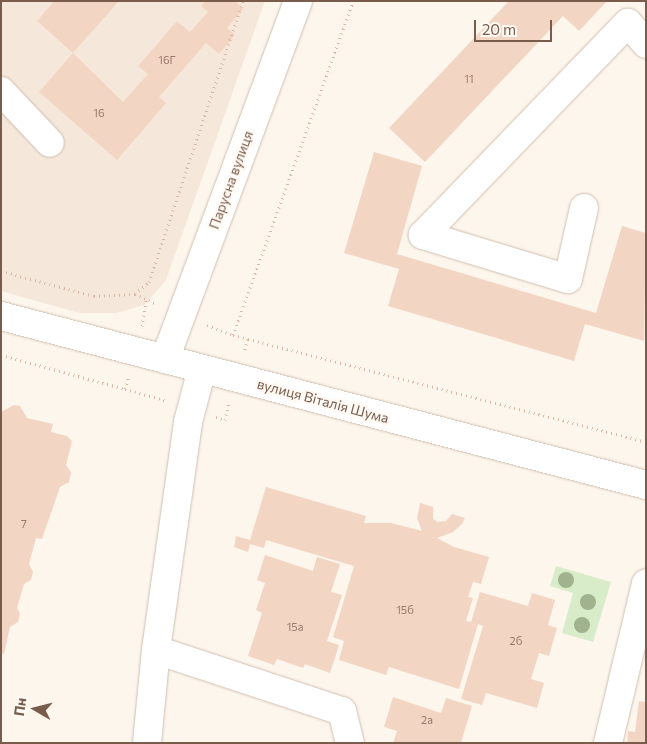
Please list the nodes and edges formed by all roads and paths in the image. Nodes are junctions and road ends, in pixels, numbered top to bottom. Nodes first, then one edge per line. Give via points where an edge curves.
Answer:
1 (243, 1) edge
2 (298, 1) edge
3 (353, 1) edge
4 (646, 44) edge
5 (1, 91) edge
6 (50, 143) dead end
7 (584, 208) dead end
8 (1, 271) edge
9 (135, 294) junction
10 (182, 315) junction
11 (1, 316) edge
12 (248, 339) dead end
13 (165, 359) junction
14 (202, 369) junction
15 (646, 442) edge
16 (646, 485) edge
17 (646, 583) edge
18 (156, 650) junction
19 (147, 743) edge
20 (350, 743) edge
21 (608, 743) edge

1 - 9 path via 150,282
2 - 10 street, Парусна вулиця
3 - 10 path via 233,335
4 - 7 street via 628,23 422,235 568,279
5 - 6 street
8 - 9 path via 94,296
9 - 10 path
10 - 13 street, Парусна вулиця
11 - 13 street, вулиця Віталія Шума
12 - 15 path
13 - 14 street, вулиця Віталія Шума
14 - 16 street, вулиця Віталія Шума
14 - 18 street via 188,422
17 - 21 street
18 - 19 street
18 - 20 street via 342,711

